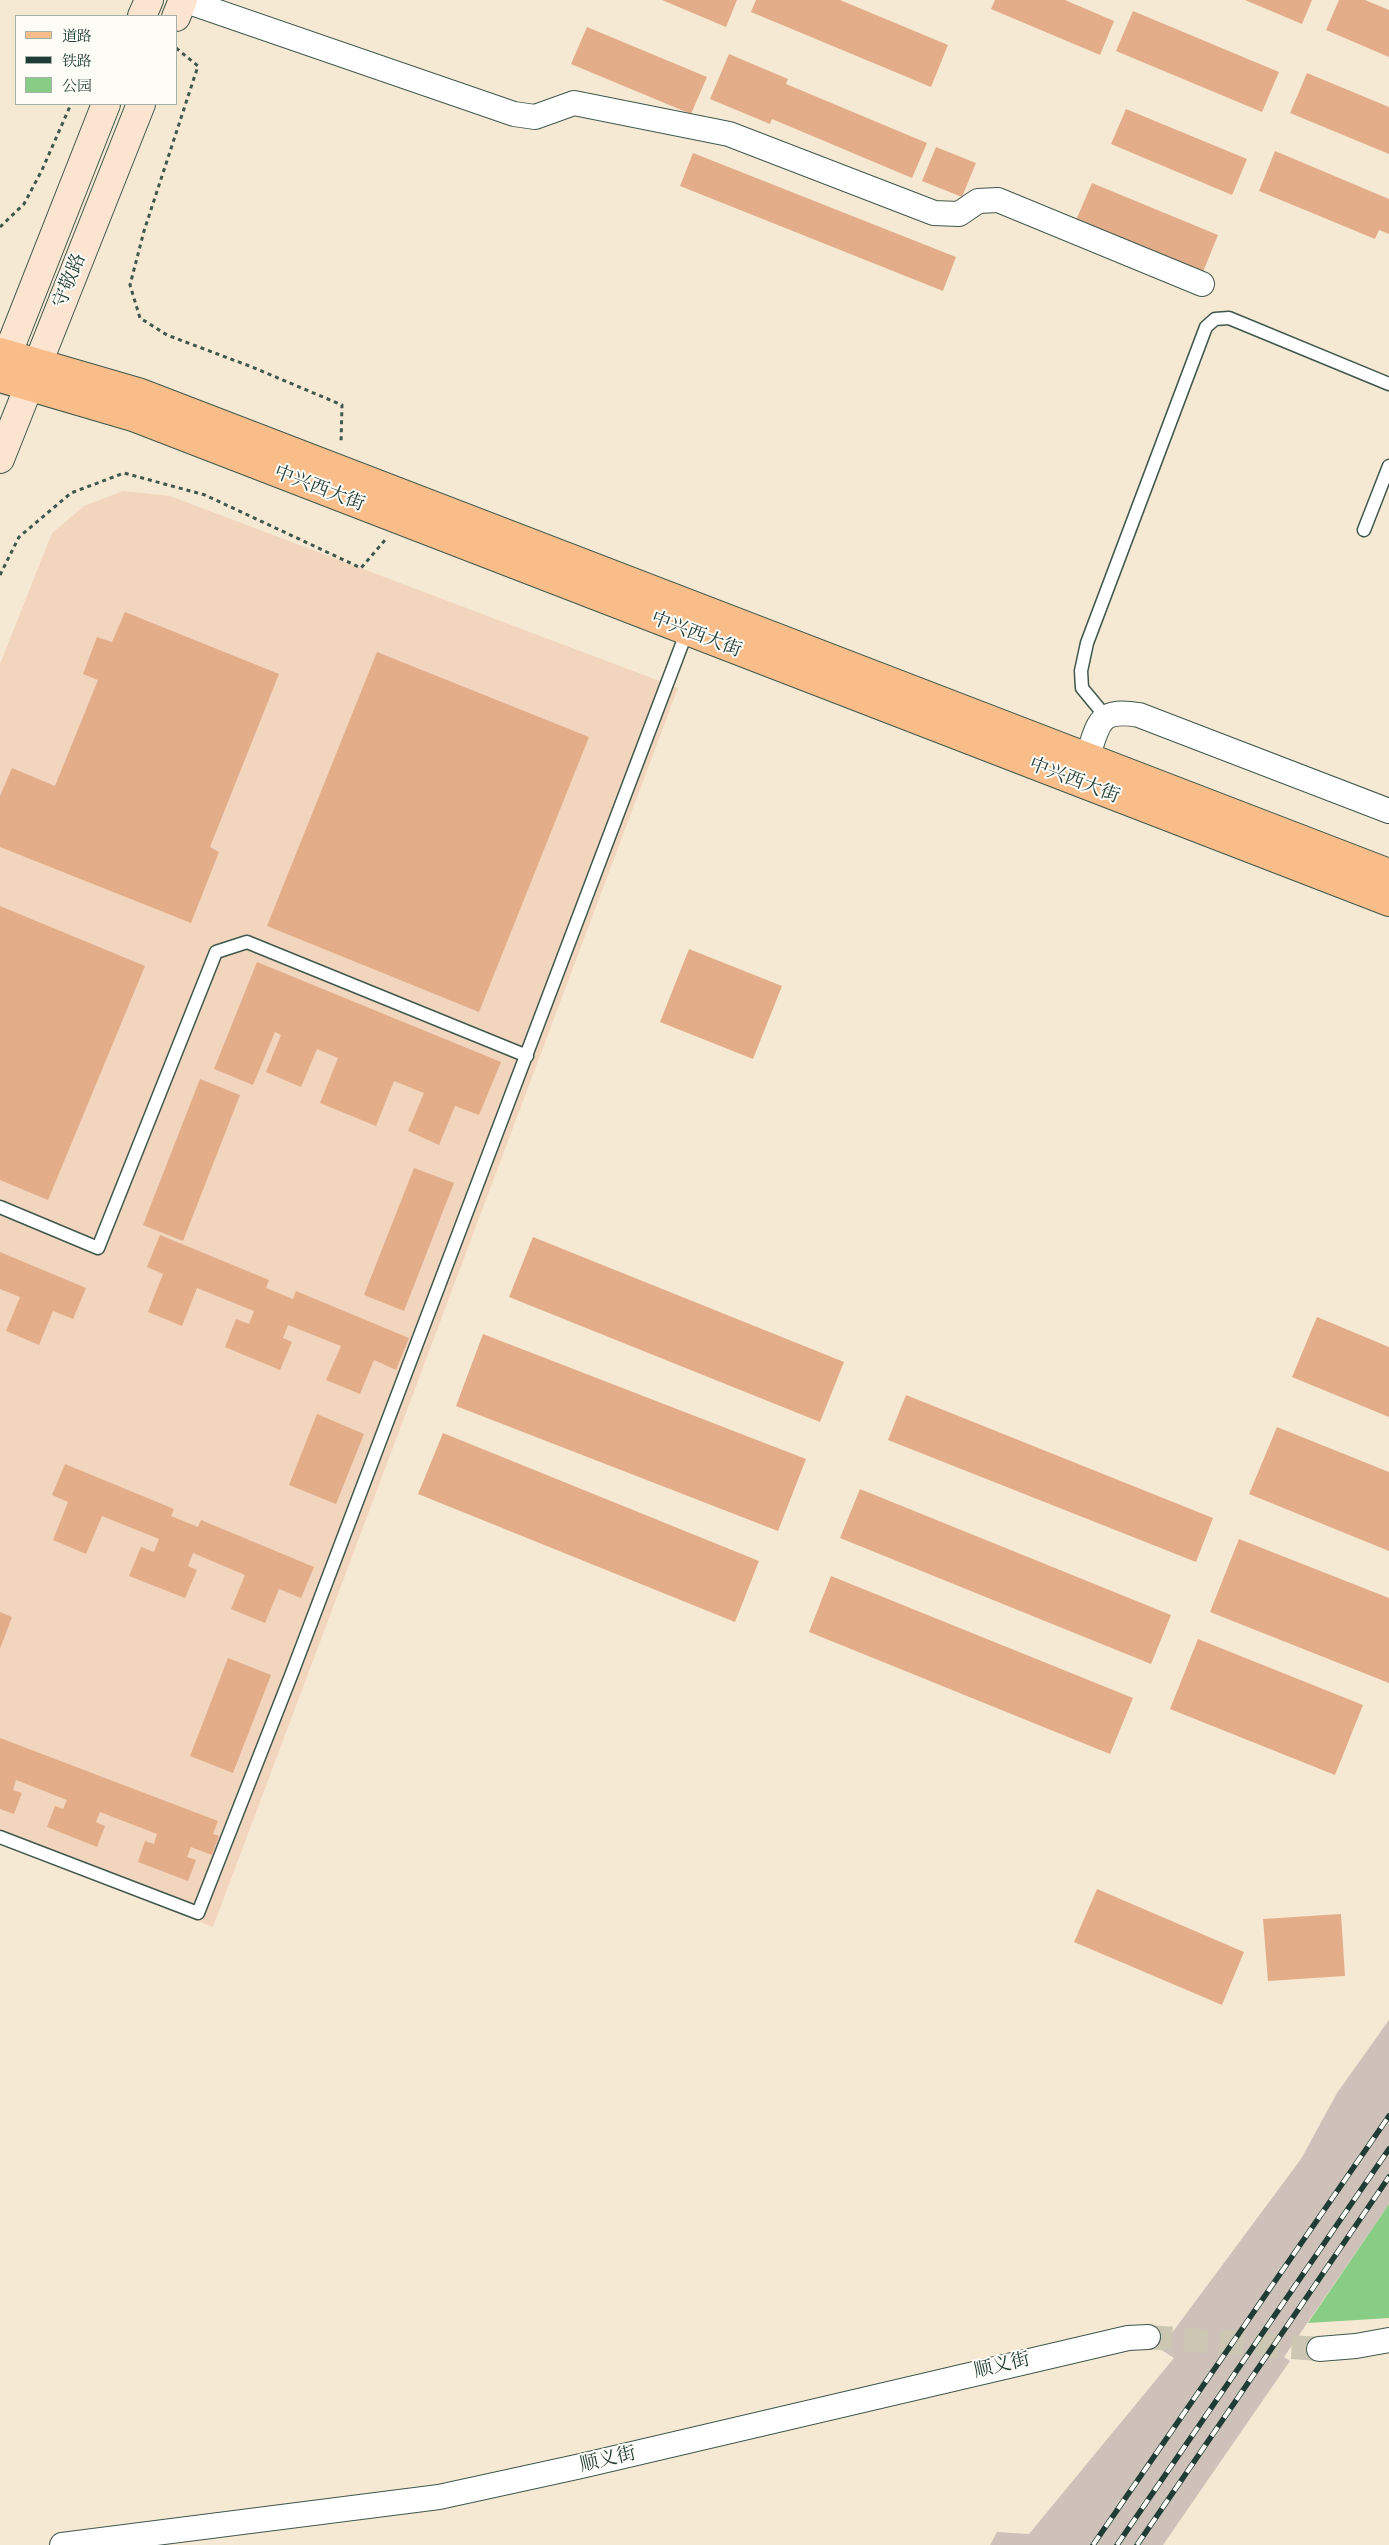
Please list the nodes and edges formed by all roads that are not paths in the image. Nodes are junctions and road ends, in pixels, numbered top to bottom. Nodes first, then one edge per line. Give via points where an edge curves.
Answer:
1 (149, 0) edge
2 (183, 0) edge
3 (142, 15) edge
4 (177, 15) edge
5 (106, 105) edge
6 (141, 105) edge
7 (1202, 284) dead end
8 (2, 364) edge
9 (34, 374) junction
10 (1389, 384) edge
11 (0, 459) edge
12 (1389, 466) edge
13 (1364, 530) dead end
14 (687, 631) junction
15 (1106, 716) junction
16 (1087, 758) junction
17 (1389, 811) edge
18 (1389, 873) edge
19 (1389, 902) edge
20 (527, 1056) junction
21 (0, 1207) edge
22 (0, 1836) edge
23 (1148, 2337) tunnel mouth
24 (1389, 2340) edge
25 (1320, 2349) tunnel mouth
26 (62, 2545) edge

1 - 3 main road
2 - 4 main road
2 - 7 street via 514,114 535,117 574,103 729,134 934,212 959,214 978,201 998,200
5 - 8 main road, 守敬路
6 - 9 main road, 守敬路
8 - 9 main road, 中兴西大街
9 - 11 main road, 守敬路
9 - 14 main road, 中兴西大街 via 132,417
9 - 16 main road, 中兴西大街 via 141,393
10 - 15 lane via 1229,318 1215,319 1206,327 1087,643 1082,688
12 - 13 lane
14 - 19 main road, 中兴西大街
14 - 20 lane
15 - 16 street
15 - 17 street via 1114,712 1139,715
16 - 18 main road, 中兴西大街
20 - 21 lane via 246,942 234,945 216,952 98,1248
20 - 22 lane via 198,1912
23 - 26 street, 顺义街 via 1109,2342 440,2497
24 - 25 street

